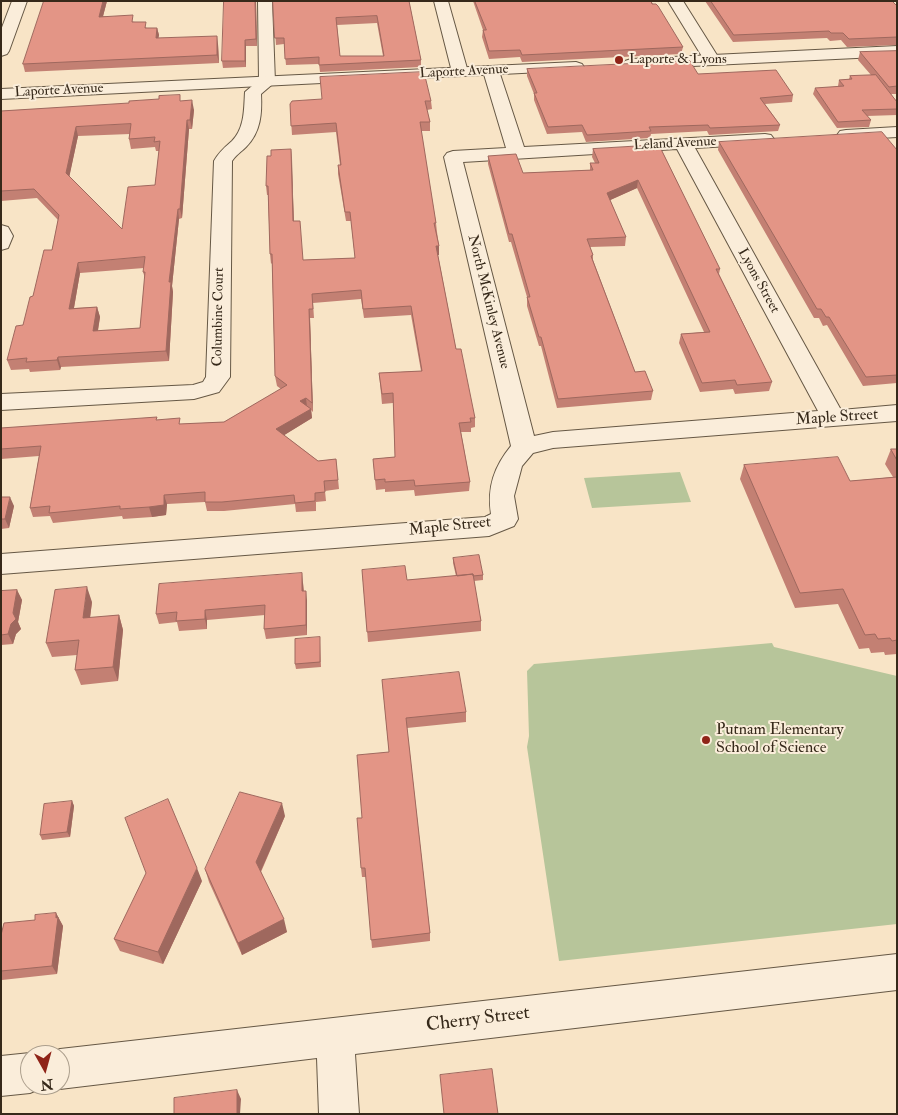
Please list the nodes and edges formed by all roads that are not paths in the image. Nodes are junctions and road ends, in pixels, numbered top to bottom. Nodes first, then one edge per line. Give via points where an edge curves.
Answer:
1 (20, 1) edge
2 (265, 1) edge
3 (441, 1) edge
4 (675, 1) edge
5 (1, 51) edge
6 (897, 51) edge
7 (712, 60) junction
8 (615, 65) edge
9 (596, 66) edge
10 (491, 71) junction
11 (460, 72) junction
12 (267, 82) junction
13 (1, 94) edge
14 (897, 132) edge
15 (827, 136) edge
16 (778, 138) edge
17 (683, 144) junction
18 (517, 153) junction
19 (453, 157) joint
20 (1, 231) edge
21 (1, 244) edge
22 (1, 402) edge
23 (897, 413) edge
24 (834, 418) junction
25 (524, 447) junction
26 (1, 564) edge
27 (897, 972) edge
28 (335, 1036) junction
29 (70, 1068) edge
30 (20, 1074) edge
31 (1, 1076) edge
32 (339, 1114) edge

1 - 5 street
2 - 12 street
3 - 11 street
4 - 7 street
6 - 7 street
7 - 8 street
9 - 10 street, Laporte Avenue
10 - 11 street, Laporte Avenue
10 - 18 street
11 - 12 street, Laporte Avenue
12 - 13 street, Laporte Avenue
12 - 22 street, Columbine Court via 253,92 250,128 223,161 218,377 211,387 194,392
14 - 15 street
16 - 17 street, Leland Avenue
17 - 18 street, Leland Avenue
17 - 24 street, Lyons Street
18 - 19 street, Leland Avenue
19 - 25 street, North McKinley Avenue
20 - 21 street
23 - 24 street, Maple Street
24 - 25 street, Maple Street via 553,440
25 - 26 street, Maple Street via 510,464 501,496 505,519 489,526
27 - 28 street, Cherry Street
28 - 29 street, Cherry Street
28 - 32 street
30 - 31 street

